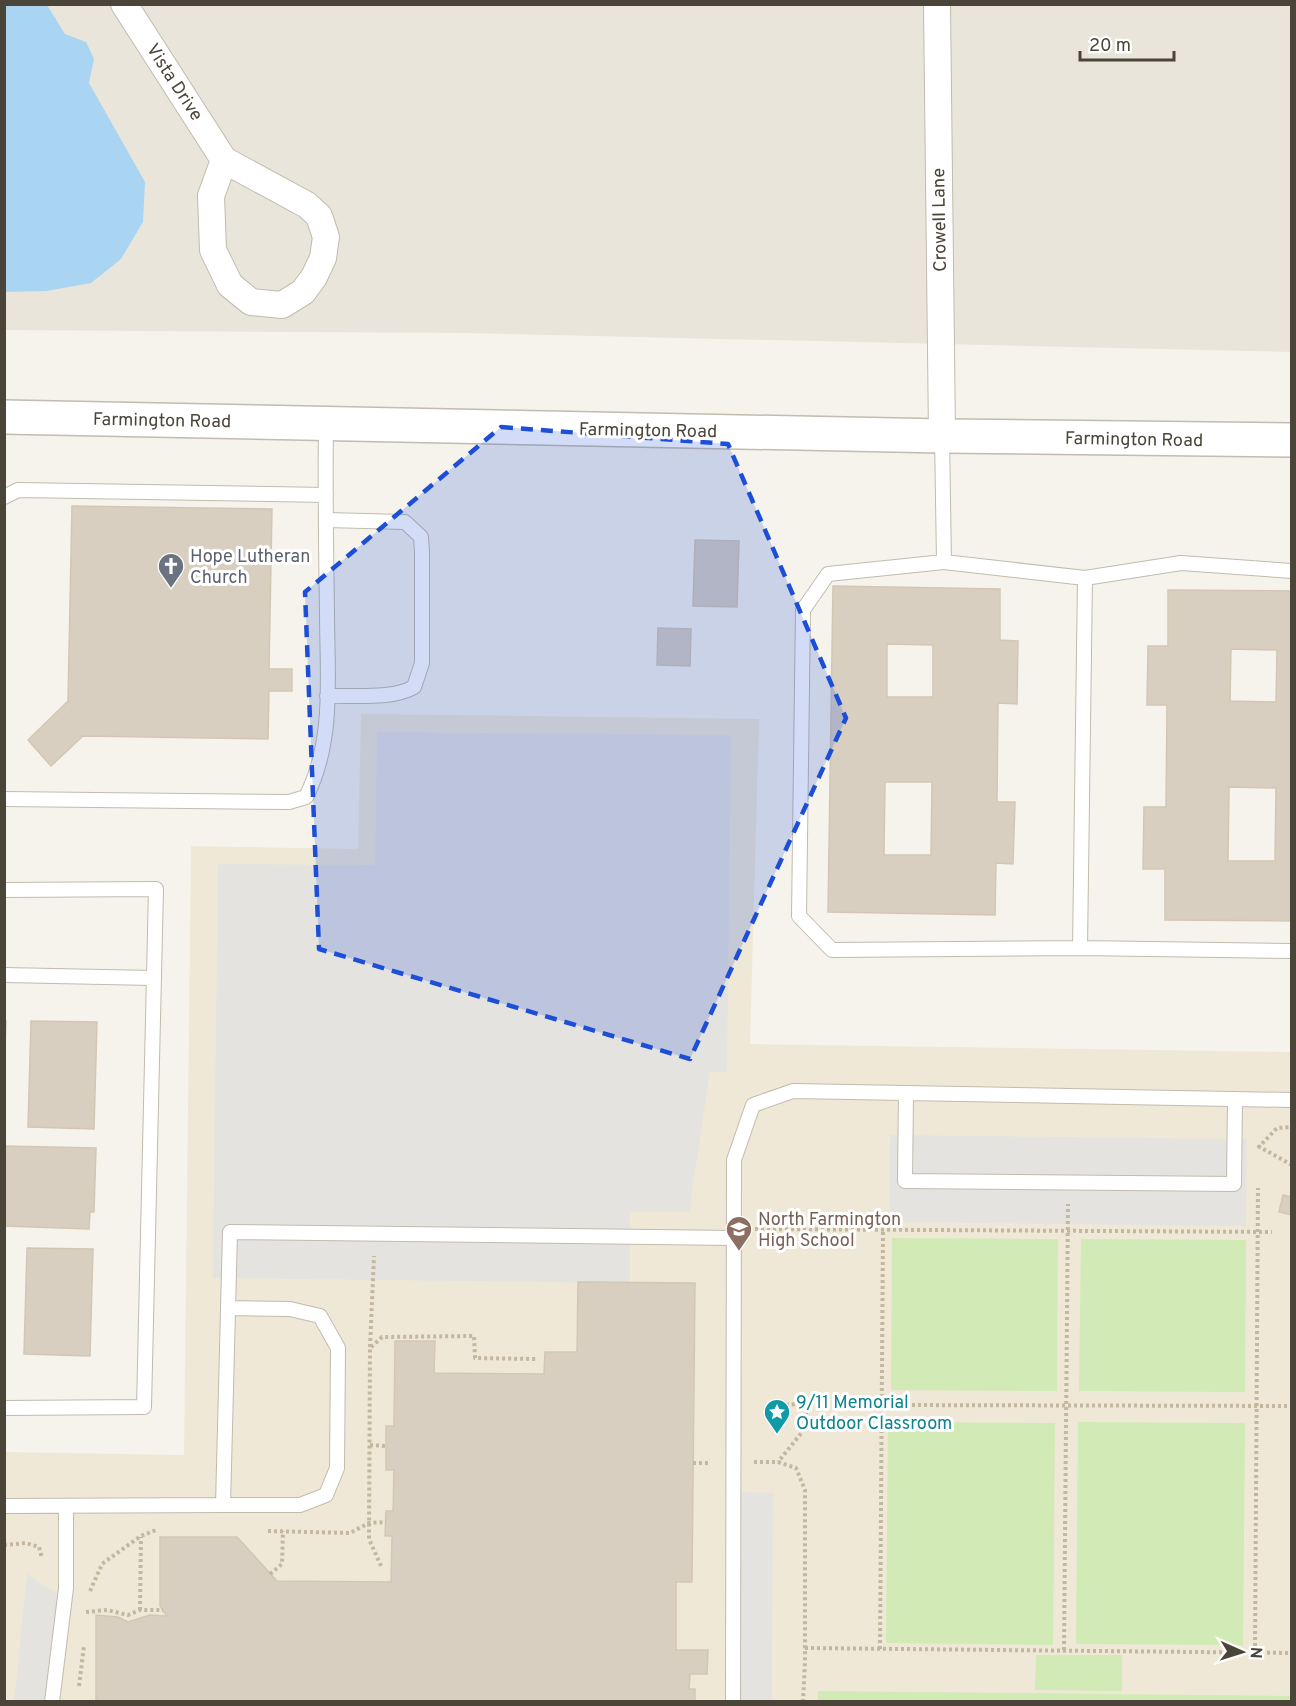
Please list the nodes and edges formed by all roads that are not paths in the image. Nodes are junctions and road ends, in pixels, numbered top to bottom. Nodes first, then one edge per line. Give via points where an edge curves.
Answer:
1 (124, 4) edge
2 (937, 4) edge
3 (224, 160) junction
4 (4, 417) edge
5 (326, 423) junction
6 (942, 436) junction
7 (1292, 440) edge
8 (326, 495) junction
9 (4, 497) edge
10 (326, 520) junction
11 (944, 562) junction
12 (1292, 571) edge
13 (1085, 578) junction
14 (327, 696) junction
15 (4, 799) edge
16 (4, 890) edge
17 (1080, 948) junction
18 (1292, 951) edge
19 (4, 975) edge
20 (154, 978) junction
21 (906, 1093) junction
22 (1235, 1099) junction
23 (1292, 1101) edge
24 (734, 1238) junction
25 (230, 1308) junction
26 (4, 1408) edge
27 (223, 1505) junction
28 (4, 1506) edge
29 (66, 1506) junction
30 (52, 1701) edge
31 (733, 1701) edge

1 - 3 street, Vista Drive
2 - 6 street, Crowell Lane
3 - 3 street, Vista Drive via 211,196 213,250 230,285 251,302 282,305 303,292 323,258 326,237 319,216 307,205
4 - 5 street, Farmington Road
5 - 6 street, Farmington Road
5 - 8 lane
6 - 7 street, Farmington Road
6 - 11 lane
8 - 9 lane via 18,490
8 - 10 lane
10 - 14 lane
10 - 14 lane via 405,522 421,537 422,552 422,663 414,687 391,693
11 - 13 lane
11 - 17 lane via 828,574 803,610 800,916 832,950
12 - 13 lane via 1181,563
13 - 17 lane
14 - 15 lane via 324,747 306,797 289,802
16 - 20 lane via 156,889
17 - 18 lane
19 - 20 lane
20 - 26 lane via 144,1407
21 - 22 lane
21 - 22 lane via 905,1181 1234,1185
21 - 24 lane via 793,1091 753,1105 734,1160
22 - 23 lane
24 - 25 lane via 230,1232
24 - 31 lane
25 - 27 lane
25 - 27 lane via 290,1309 320,1316 338,1348 337,1468 326,1495 300,1505
27 - 29 lane
28 - 29 lane
29 - 30 lane via 66,1588

